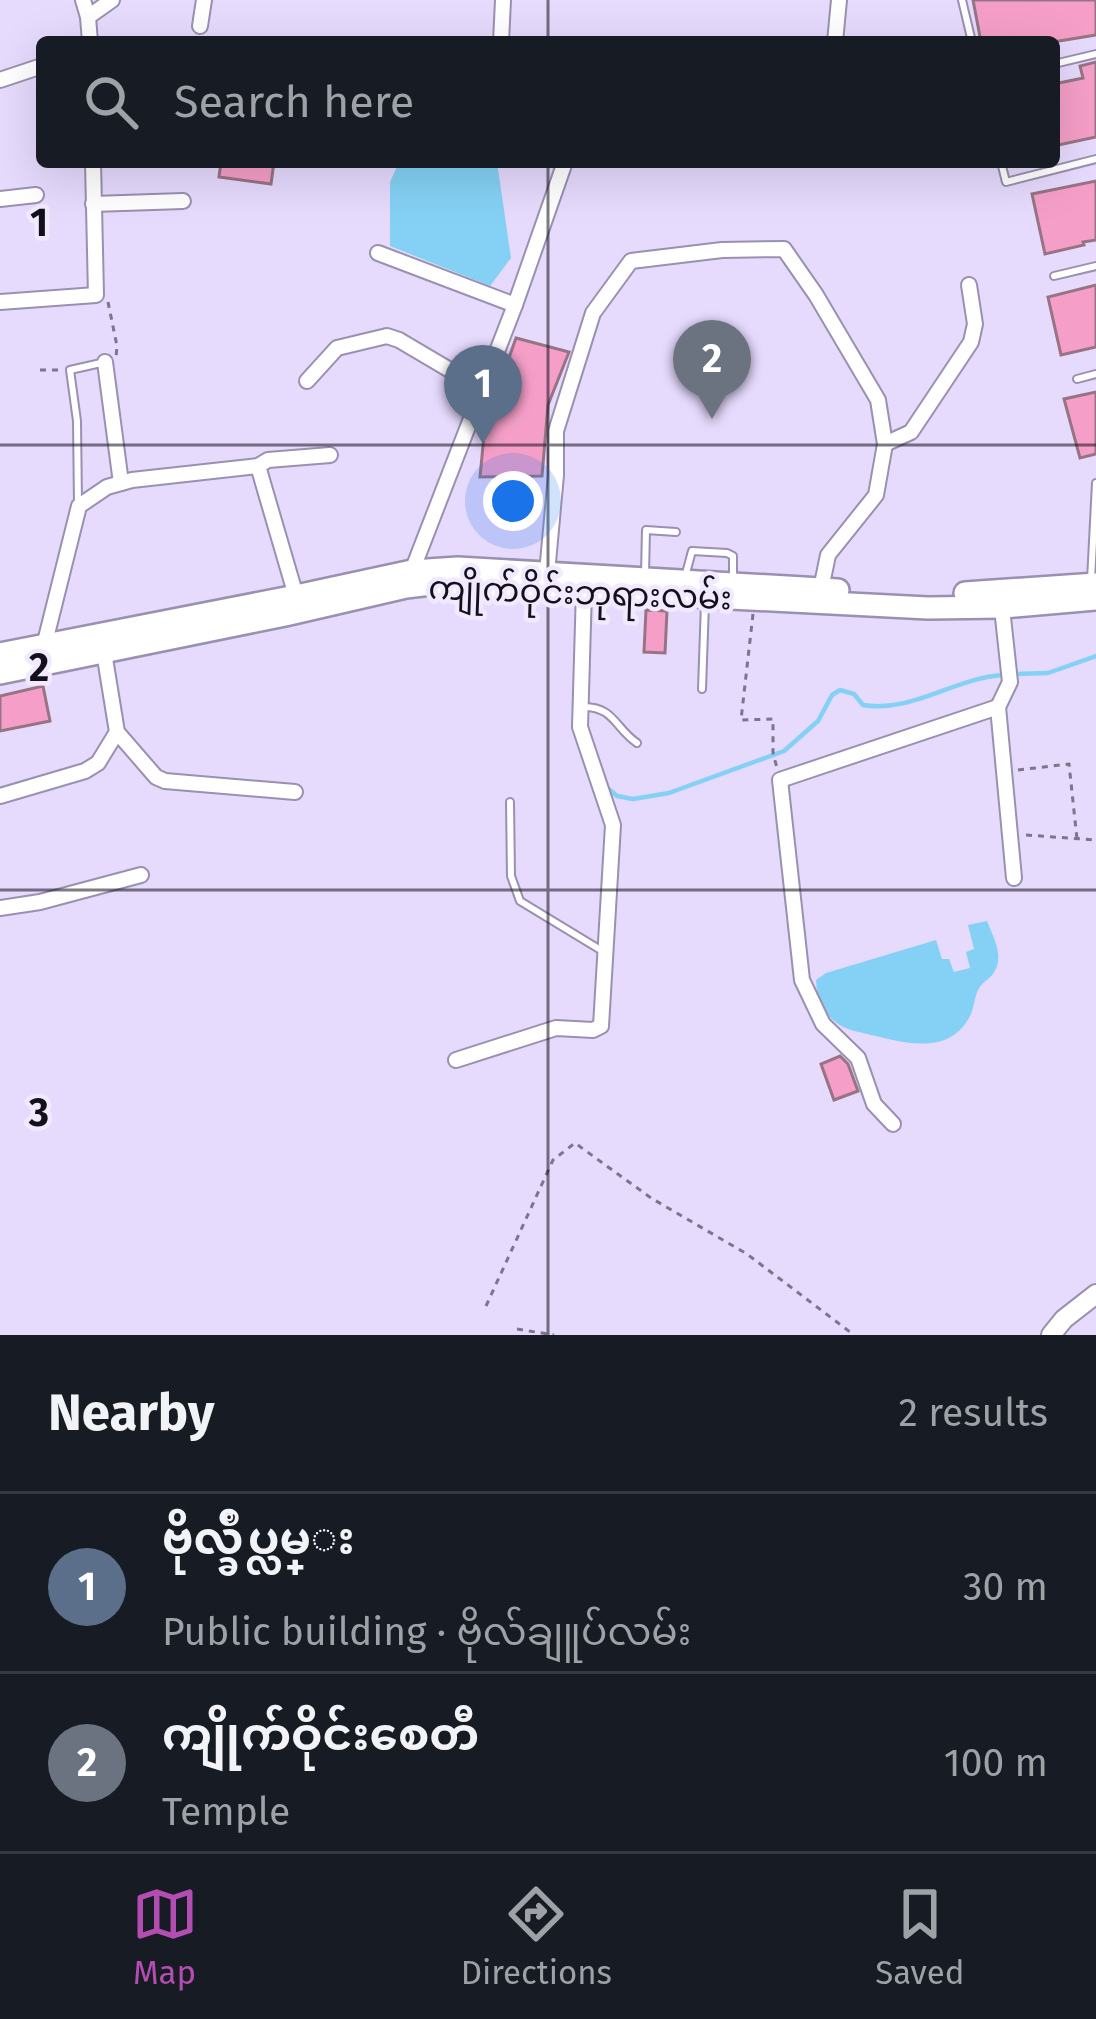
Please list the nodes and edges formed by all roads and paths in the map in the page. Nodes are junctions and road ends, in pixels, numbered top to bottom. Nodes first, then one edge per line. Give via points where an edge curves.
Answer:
1 (83, 0) edge
2 (112, 0) edge
3 (204, 0) edge
4 (503, 0) edge
5 (839, 0) edge
6 (962, 0) edge
7 (88, 16) junction
8 (200, 26) dead end
9 (90, 36) edge
10 (501, 36) edge
11 (836, 36) edge
12 (971, 36) edge
13 (1096, 53) edge
14 (1060, 62) edge
15 (36, 68) edge
16 (0, 80) edge
17 (1096, 159) edge
18 (93, 168) edge
19 (561, 168) edge
20 (1002, 168) edge
21 (36, 195) dead end
22 (0, 199) edge
23 (183, 201) dead end
24 (92, 204) junction
25 (378, 253) dead end
26 (1096, 266) edge
27 (1054, 276) dead end
28 (969, 285) dead end
29 (96, 295) junction
30 (0, 302) edge
31 (515, 305) junction
32 (105, 362) junction
33 (40, 370) dead end
34 (70, 370) junction
35 (1096, 374) edge
36 (1077, 379) dead end
37 (307, 381) dead end
38 (482, 389) junction
39 (885, 444) junction
40 (330, 455) dead end
41 (258, 466) junction
42 (121, 483) junction
43 (1096, 483) edge
44 (78, 508) junction
45 (676, 532) dead end
46 (412, 571) junction
47 (547, 573) junction
48 (645, 578) junction
49 (733, 584) junction
50 (698, 586) junction
51 (584, 589) junction
52 (821, 589) junction
53 (1094, 589) edge
54 (1001, 599) junction
55 (754, 600) junction
56 (298, 604) junction
57 (102, 644) junction
58 (44, 646) junction
59 (0, 654) edge
60 (0, 673) edge
61 (701, 689) dead end
62 (580, 706) junction
63 (998, 707) junction
64 (117, 732) junction
65 (637, 743) dead end
66 (1004, 772) junction
67 (780, 780) junction
68 (295, 792) dead end
69 (0, 796) edge
70 (510, 802) dead end
71 (1010, 835) junction
72 (1077, 839) junction
73 (1096, 840) edge
74 (141, 874) dead end
75 (1014, 878) dead end
76 (0, 908) edge
77 (604, 952) junction
78 (456, 1060) dead end
79 (893, 1124) dead end
80 (1096, 1294) edge
81 (486, 1306) dead end
82 (517, 1329) dead end
83 (554, 1335) edge
84 (854, 1335) edge
85 (1051, 1335) edge

1 - 7 street
2 - 7 street
3 - 8 street
4 - 10 street
5 - 11 street
6 - 12 lane
7 - 9 street
13 - 14 lane
15 - 16 street
17 - 20 lane via 1006,182
18 - 24 street
19 - 31 street
21 - 22 street
23 - 24 street
24 - 29 street
25 - 31 street
26 - 27 lane
28 - 39 street via 971,343 910,432
29 - 30 street
29 - 32 path via 111,308 117,346
31 - 38 street
32 - 34 lane
32 - 42 street
33 - 34 path
34 - 44 lane
35 - 36 lane
37 - 38 street via 338,348 387,336
38 - 46 street
39 - 47 street via 878,400 784,248 631,261 593,313 556,431
39 - 52 street via 876,495 828,555
40 - 41 street
41 - 42 street
41 - 56 street
42 - 44 street
43 - 53 lane
44 - 58 street
45 - 48 lane via 646,530
46 - 47 main road, ကျိုက်ဝိုင်းဘုရားလမ်း
46 - 56 main road, ကျိုက်ဝိုင်းဘုရားလမ်း
47 - 48 main road, ကျိုက်ဝိုင်းဘုရားလမ်း
48 - 50 main road, ကျိုက်ဝိုင်းဘုရားလမ်း
49 - 50 main road, ကျိုက်ဝိုင်းဘုရားလမ်း
49 - 50 lane via 733,556 692,551
49 - 52 main road, ကျိုက်ဝိုင်းဘုရားလမ်း
50 - 51 main road, ကျိုက်ဝိုင်းဘုရားလမ်း
50 - 55 main road, ကျိုက်ဝိုင်းဘုရားလမ်း
50 - 61 lane
51 - 56 main road, ကျိုက်ဝိုင်းဘုရားလမ်း via 439,583
51 - 62 street
52 - 54 main road, ကျိုက်ဝိုင်းဘုရားလမ်း
53 - 54 main road, ကျိုက်ဝိုင်းဘုရားလမ်း
54 - 55 main road, ကျိုက်ဝိုင်းဘုရားလမ်း via 928,608
54 - 63 street via 1010,682
55 - 67 path via 741,720 773,719
56 - 57 main road, ကျိုက်ဝိုင်းဘုရားလမ်း
57 - 58 main road, ကျိုက်ဝိုင်းဘုရားလမ်း
57 - 60 main road, ကျိုက်ဝိုင်းဘုရားလမ်း
57 - 64 street
58 - 59 main road, ကျိုက်ဝိုင်းဘုရားလမ်း
62 - 65 lane via 600,707
62 - 77 street via 613,825
63 - 66 street
63 - 67 street
64 - 68 street via 165,781
64 - 69 street via 98,764
66 - 71 street
66 - 72 path via 1069,764
67 - 79 street via 802,980
70 - 77 lane via 511,876 520,901
71 - 72 path
71 - 75 street
72 - 73 path
74 - 76 street
77 - 78 street via 599,1028 556,1028
80 - 85 main road
81 - 84 path via 553,1160 575,1143 747,1254
82 - 83 path

